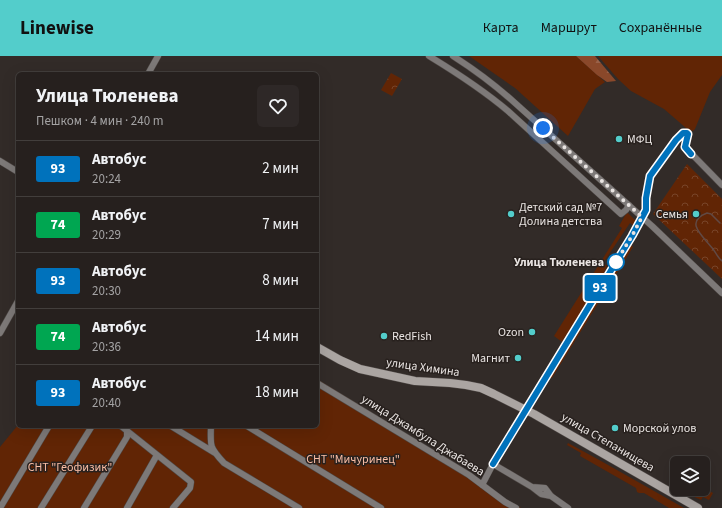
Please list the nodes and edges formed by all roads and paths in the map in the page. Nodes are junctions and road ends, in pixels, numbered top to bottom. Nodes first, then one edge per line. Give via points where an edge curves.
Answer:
1 (158, 56) edge
2 (429, 56) edge
3 (453, 56) edge
4 (149, 72) edge
5 (0, 161) edge
6 (16, 171) edge
7 (722, 185) edge
8 (629, 206) junction
9 (642, 217) junction
10 (722, 293) edge
11 (16, 305) edge
12 (0, 333) edge
13 (319, 348) edge
14 (319, 383) edge
15 (526, 410) junction
16 (48, 428) edge
17 (91, 428) edge
18 (123, 428) edge
19 (174, 428) edge
20 (211, 428) edge
21 (250, 428) edge
22 (127, 431) junction
23 (215, 453) junction
24 (157, 454) junction
25 (493, 464) junction
26 (482, 485) junction
27 (0, 508) edge
28 (41, 508) edge
29 (84, 508) edge
30 (127, 508) edge
31 (173, 508) edge
32 (299, 508) edge
33 (381, 508) edge
34 (516, 508) edge
35 (568, 508) edge
36 (698, 508) edge

1 - 4 street
2 - 8 street via 500,104 621,214
3 - 8 street via 496,86
5 - 6 street
7 - 9 street via 685,147 688,134 683,133 650,176 646,210
8 - 9 street
9 - 10 street
9 - 15 street
11 - 12 street
13 - 15 street, улица Химина via 360,369 415,381 481,388
14 - 26 street, улица Джамбула Джабаева
15 - 25 street
15 - 36 street, улица Степанищева
16 - 27 street
17 - 28 street
18 - 22 street
19 - 23 street
20 - 23 street via 210,443
21 - 33 street
22 - 24 street
22 - 29 street via 127,437
23 - 32 street via 224,464
24 - 30 street
24 - 31 street via 191,482 190,488
25 - 26 street
25 - 35 street via 532,487 546,488 551,496
26 - 34 street, улица Джамбула Джабаева

